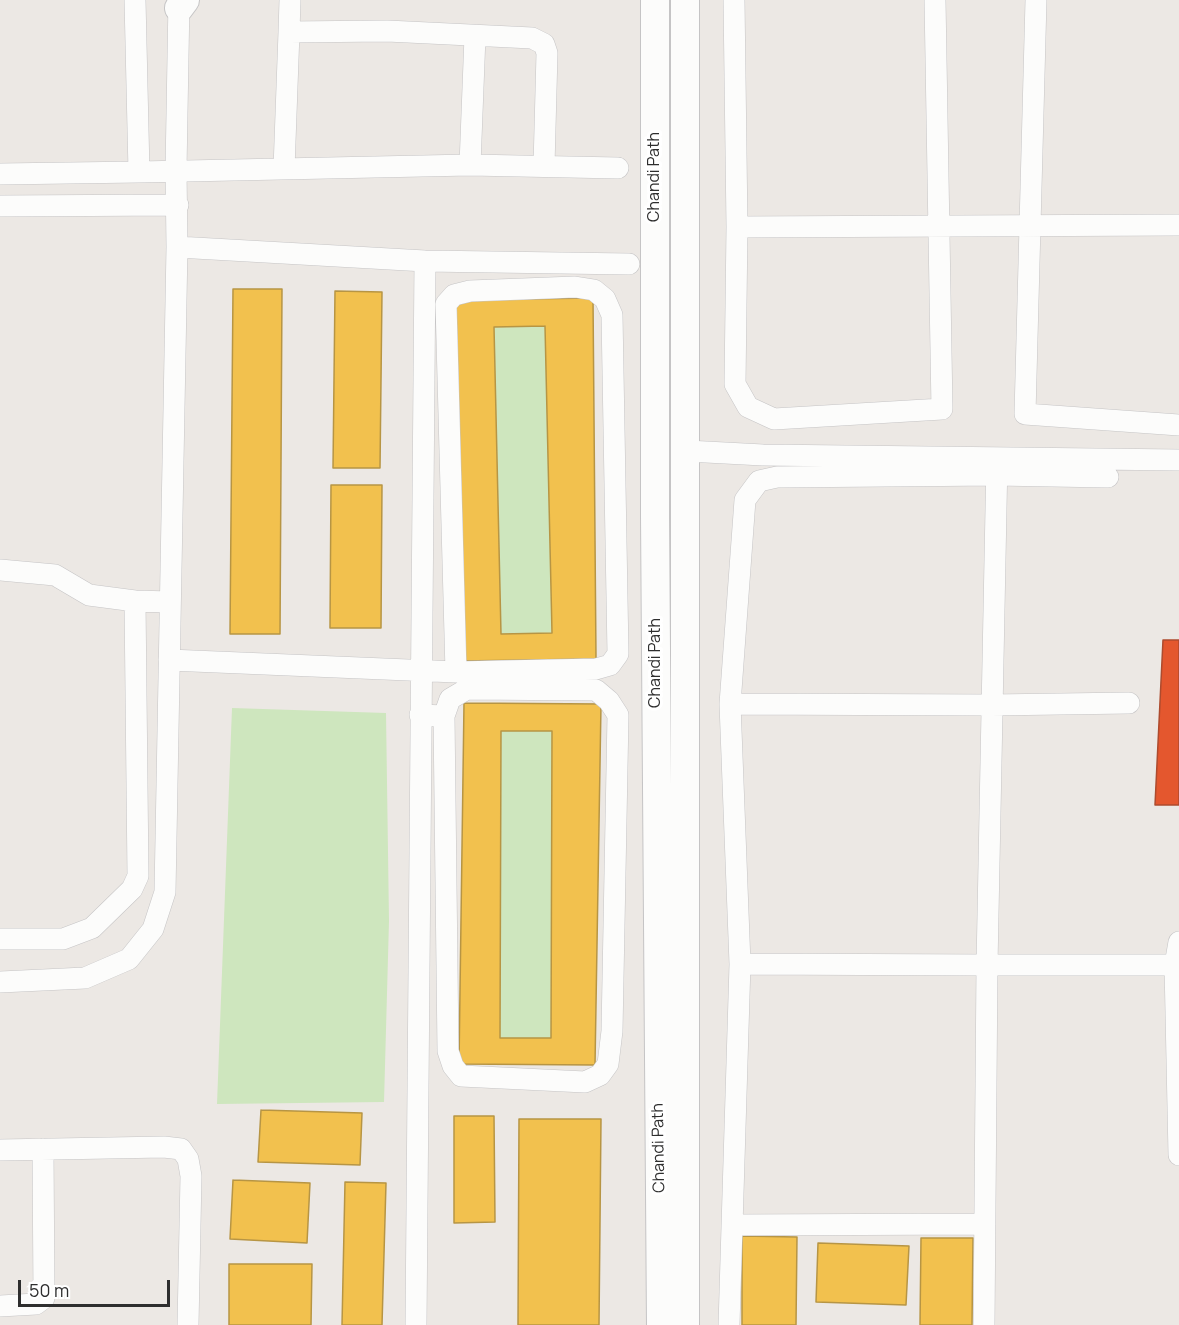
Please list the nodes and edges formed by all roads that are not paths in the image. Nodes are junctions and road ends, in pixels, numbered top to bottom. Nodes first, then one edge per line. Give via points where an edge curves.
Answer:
1 (135, 0) edge
2 (290, 0) edge
3 (685, 0) edge
4 (734, 0) edge
5 (935, 0) edge
6 (1036, 0) edge
7 (181, 3) edge
8 (650, 4) edge
9 (289, 32) junction
10 (475, 36) junction
11 (470, 165) junction
12 (544, 166) junction
13 (618, 168) dead end
14 (284, 169) junction
15 (176, 170) junction
16 (139, 172) junction
17 (0, 174) edge
18 (178, 205) junction
19 (0, 206) edge
20 (1179, 225) edge
21 (939, 226) junction
22 (1030, 226) junction
23 (737, 227) junction
24 (177, 248) junction
25 (425, 261) junction
26 (629, 264) dead end
27 (1179, 424) edge
28 (687, 451) junction
29 (1179, 460) edge
30 (996, 467) junction
31 (1108, 477) dead end
32 (0, 570) edge
33 (135, 601) junction
34 (170, 602) junction
35 (169, 660) junction
36 (420, 670) junction
37 (456, 672) junction
38 (1130, 703) dead end
39 (730, 704) junction
40 (992, 705) junction
41 (420, 715) junction
42 (444, 716) junction
43 (0, 939) edge
44 (1179, 942) edge
45 (740, 964) junction
46 (987, 965) junction
47 (1175, 965) junction
48 (0, 982) edge
49 (417, 1064) junction
50 (453, 1066) junction
51 (43, 1149) junction
52 (0, 1150) edge
53 (1179, 1155) edge
54 (985, 1224) junction
55 (733, 1225) junction
56 (0, 1306) edge
57 (188, 1325) edge
58 (416, 1325) edge
59 (660, 1325) edge
60 (685, 1325) edge
61 (729, 1325) edge
62 (984, 1325) edge

1 - 16 street
2 - 9 street
3 - 28 main road, Chandi Path
4 - 23 street
5 - 21 street
6 - 22 street
7 - 15 street
8 - 59 main road, Chandi Path
9 - 10 street via 387,31
9 - 14 street
10 - 11 street
10 - 12 street via 532,38 544,44
11 - 12 street
11 - 14 street
12 - 13 street
14 - 15 street
15 - 16 street
15 - 18 street
16 - 17 street
18 - 19 street
18 - 24 street
20 - 22 street
21 - 22 street
21 - 23 street
21 - 23 street via 942,409 774,419 748,407 735,384
22 - 27 street via 1025,414
24 - 25 street
24 - 34 street
25 - 26 street
25 - 36 street
28 - 30 street
28 - 60 main road, Chandi Path
29 - 30 street
30 - 31 street
30 - 39 street via 759,481 745,500
30 - 40 street
32 - 33 street via 56,575 89,595
33 - 34 street
33 - 43 street via 138,876 132,889 92,928 63,939
34 - 35 street
35 - 36 street
35 - 48 street via 165,892 153,929 129,959 85,978
36 - 37 street
36 - 41 street
37 - 37 street via 596,669 610,665 618,654 612,315 605,299 594,290 485,290 454,294 446,304
38 - 40 street
39 - 40 street
39 - 45 street
40 - 46 street
41 - 42 street
41 - 49 street
42 - 50 street via 448,1051
42 - 50 street via 450,699 467,689 596,690 618,715 612,1031 608,1064 600,1075 585,1082 461,1076
44 - 47 street
45 - 46 street
45 - 55 street
46 - 47 street
46 - 54 street
47 - 53 street
49 - 50 street
49 - 58 street
51 - 52 street
51 - 56 street via 44,1298 36,1304
51 - 57 street via 181,1149 188,1158 190,1176
54 - 55 street
54 - 62 street
55 - 61 street

